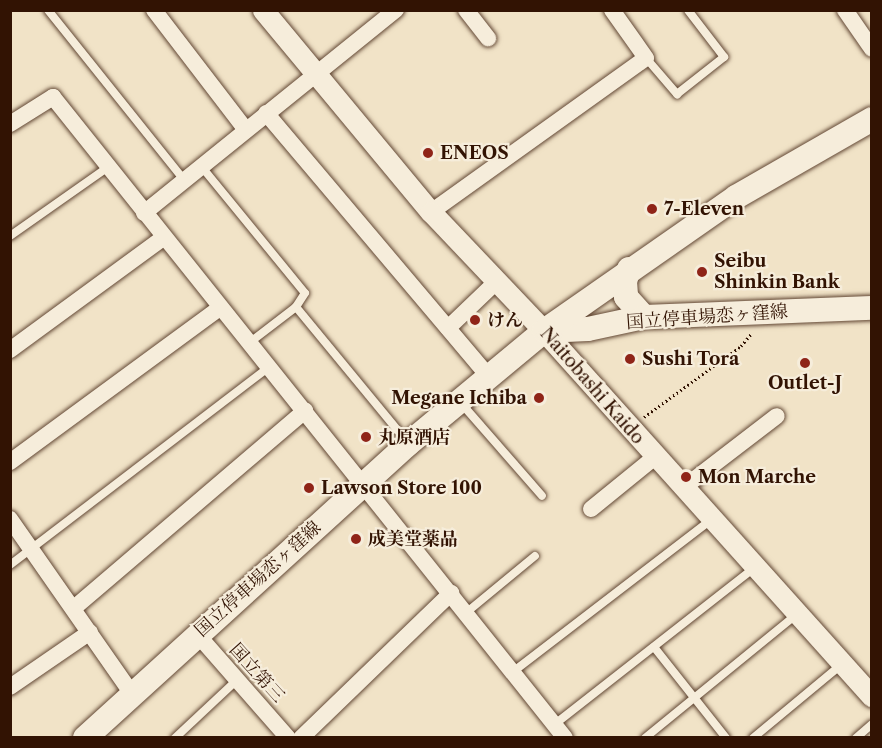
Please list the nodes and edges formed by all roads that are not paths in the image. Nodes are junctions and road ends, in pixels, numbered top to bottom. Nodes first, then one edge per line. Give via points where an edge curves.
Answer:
1 (48, 10) edge
2 (262, 10) edge
3 (396, 10) edge
4 (466, 10) edge
5 (612, 10) edge
6 (688, 10) edge
7 (844, 10) edge
8 (156, 11) edge
9 (488, 38) dead end
10 (872, 49) edge
11 (646, 58) junction
12 (315, 74) junction
13 (266, 113) junction
14 (872, 119) edge
15 (10, 124) edge
16 (246, 130) junction
17 (201, 166) junction
18 (108, 168) junction
19 (184, 180) junction
20 (144, 213) junction
21 (431, 213) junction
22 (10, 236) edge
23 (163, 238) junction
24 (629, 269) junction
25 (497, 281) junction
26 (296, 307) junction
27 (220, 308) junction
28 (872, 308) edge
29 (644, 317) junction
30 (448, 328) junction
31 (544, 331) junction
32 (249, 343) junction
33 (10, 350) edge
34 (269, 367) junction
35 (488, 376) junction
36 (459, 400) junction
37 (305, 411) junction
38 (777, 416) dead end
39 (408, 444) junction
40 (654, 457) junction
41 (10, 462) edge
42 (365, 483) junction
43 (683, 488) junction
44 (542, 496) dead end
45 (591, 509) dead end
46 (10, 519) edge
47 (711, 520) junction
48 (32, 550) junction
49 (535, 556) dead end
50 (10, 565) edge
51 (755, 567) junction
52 (452, 594) junction
53 (74, 608) junction
54 (467, 612) junction
55 (797, 614) junction
56 (90, 632) junction
57 (197, 634) junction
58 (654, 647) junction
59 (842, 664) junction
60 (514, 671) junction
61 (237, 680) junction
62 (10, 687) edge
63 (132, 694) junction
64 (694, 697) junction
65 (872, 697) edge
66 (872, 724) edge
67 (560, 731) edge
68 (85, 738) edge
69 (175, 738) edge
70 (288, 738) edge
71 (301, 738) edge
72 (645, 738) edge
73 (726, 738) edge
74 (753, 738) edge
75 (856, 738) edge

1 - 19 lane
2 - 12 street, Naitobashi Kaido
3 - 12 street
4 - 9 street
5 - 11 street
6 - 11 lane via 724,57 677,94
7 - 10 street
8 - 16 street
11 - 21 street
12 - 13 street
12 - 21 street, Naitobashi Kaido
13 - 16 street
13 - 30 street
14 - 24 main road, 国立停車場恋ヶ窪線 via 736,196
15 - 18 street via 52,97
16 - 17 street
17 - 19 street
17 - 26 lane via 305,293
18 - 20 street
18 - 22 lane
19 - 20 street
20 - 23 street
21 - 25 street, Naitobashi Kaido
23 - 27 street
23 - 33 street
24 - 29 main road via 625,281 627,297
24 - 31 main road, 国立停車場恋ヶ窪線
25 - 30 street
25 - 31 street, Naitobashi Kaido
26 - 32 lane
26 - 39 lane
27 - 32 street
27 - 41 street
28 - 29 main road, 国立停車場恋ヶ窪線
29 - 31 main road, 国立停車場恋ヶ窪線 via 588,329
30 - 35 street
31 - 35 main road, 国立停車場恋ヶ窪線
31 - 40 street, Naitobashi Kaido
32 - 34 street
34 - 37 street
34 - 48 lane
35 - 36 main road, 国立停車場恋ヶ窪線
36 - 39 main road, 国立停車場恋ヶ窪線
36 - 44 lane
37 - 42 street
37 - 53 street
38 - 43 street
39 - 42 main road, 国立停車場恋ヶ窪線
40 - 43 street, Naitobashi Kaido
40 - 45 street
42 - 52 street
42 - 57 main road, 国立停車場恋ヶ窪線
43 - 47 street, Naitobashi Kaido
46 - 48 street
47 - 51 street, Naitobashi Kaido
47 - 60 lane
48 - 50 lane
48 - 53 street
49 - 54 lane
51 - 55 street, Naitobashi Kaido
51 - 58 lane
52 - 54 street
52 - 71 street
53 - 56 street
54 - 60 street
55 - 59 street, Naitobashi Kaido
55 - 64 lane
56 - 62 street
56 - 63 street
57 - 61 street, 国立第三
57 - 63 main road, 国立停車場恋ヶ窪線
58 - 64 lane
58 - 67 lane
59 - 65 street, Naitobashi Kaido
59 - 74 lane
60 - 67 street
61 - 69 lane
61 - 70 street, 国立第三
63 - 68 main road, 国立停車場恋ヶ窪線
64 - 72 lane
64 - 73 lane
66 - 75 lane

